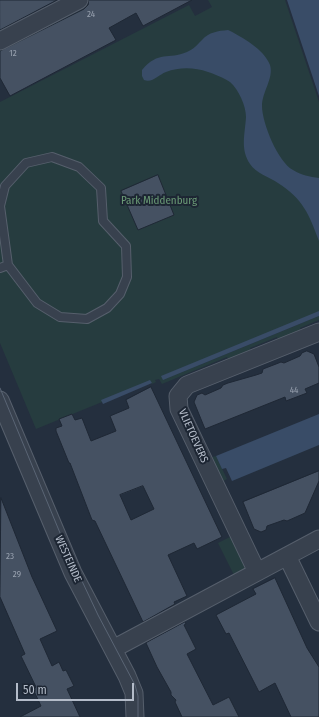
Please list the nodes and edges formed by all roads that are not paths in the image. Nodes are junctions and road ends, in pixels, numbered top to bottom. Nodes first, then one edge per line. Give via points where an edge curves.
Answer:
1 (74, 1) edge
2 (0, 41) edge
3 (2, 185) edge
4 (4, 267) edge
5 (319, 332) edge
6 (0, 400) edge
7 (7, 433) edge
8 (319, 539) edge
9 (287, 556) junction
10 (257, 572) junction
11 (319, 622) edge
12 (113, 649) junction
13 (135, 717) edge

1 - 2 street
3 - 4 lane via 0,206
3 - 4 lane via 26,163 52,157 79,167 101,188 103,221 126,246 127,277 120,294 107,308 87,319 74,319 60,317 37,303
5 - 10 street, VLIETOEVERS via 188,385 178,396 179,409
6 - 7 street, WESTEINDE
7 - 12 street, WESTEINDE via 73,573
8 - 9 street
9 - 10 street
9 - 11 street
10 - 12 street
12 - 13 street, WESTEINDE via 134,693

